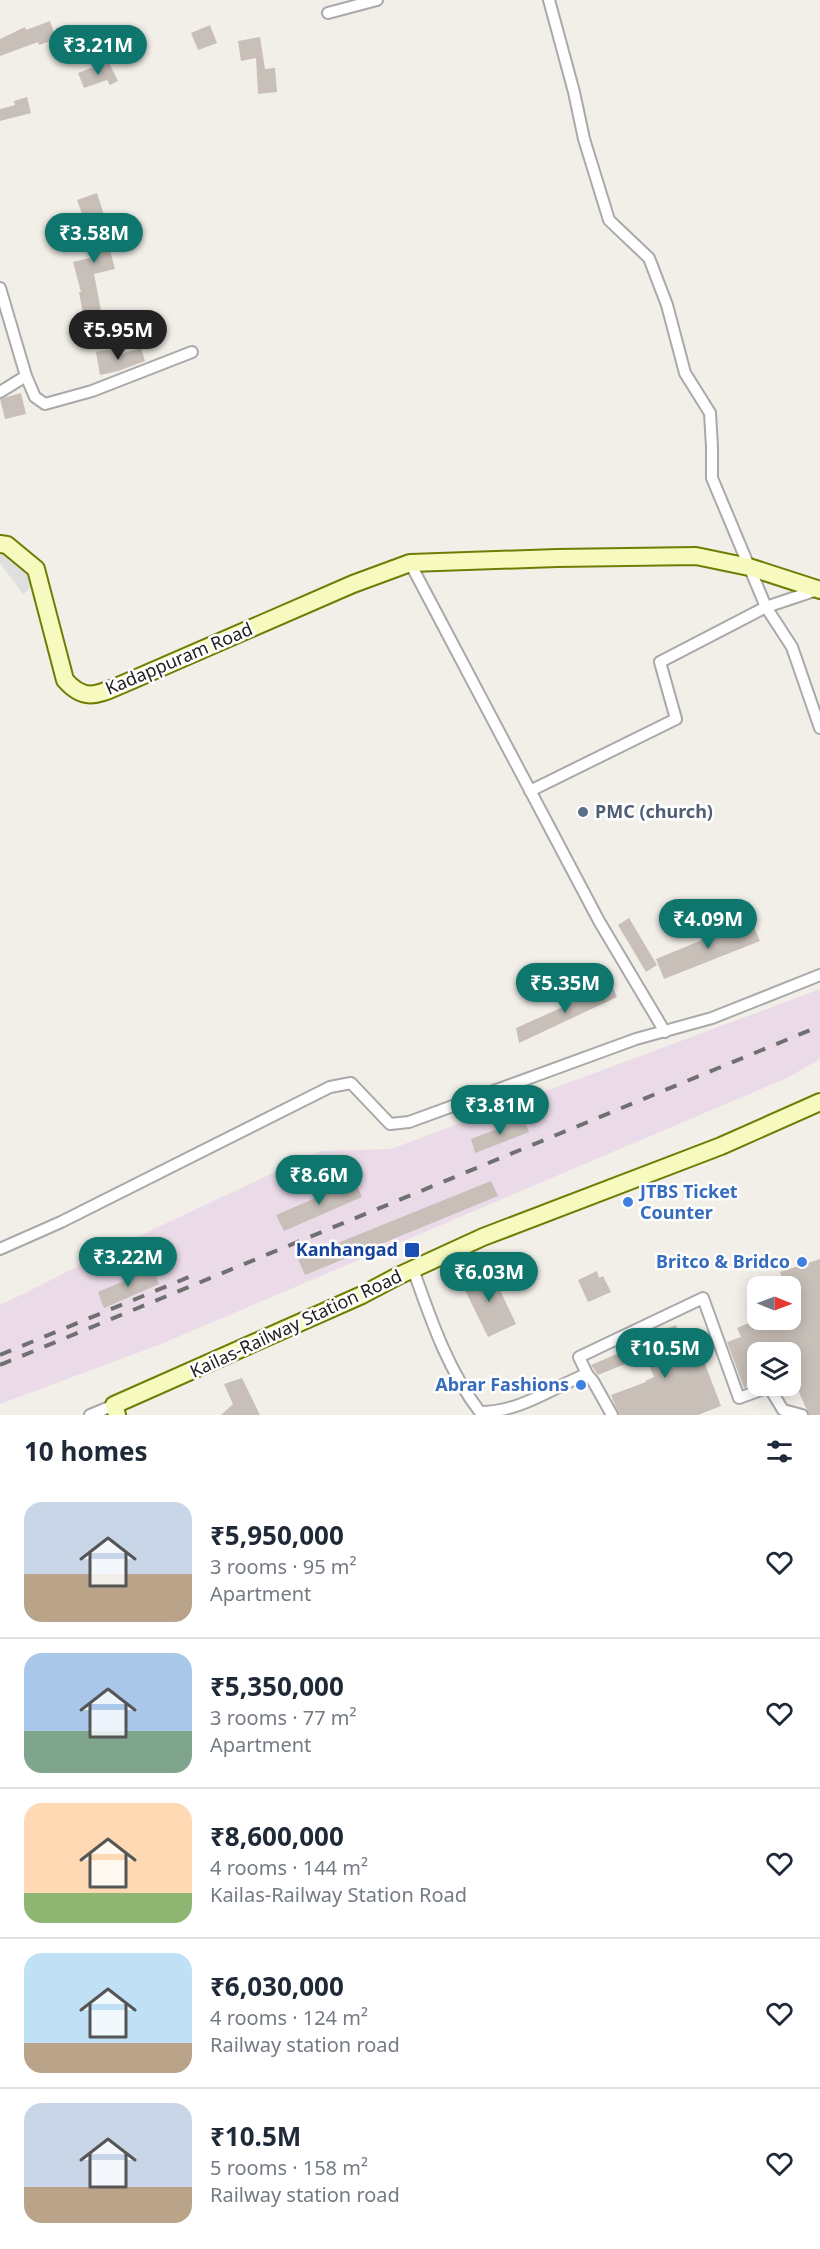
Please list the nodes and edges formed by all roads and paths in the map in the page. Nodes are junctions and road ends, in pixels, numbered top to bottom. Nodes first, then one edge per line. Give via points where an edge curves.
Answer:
1 (376, 0) edge
2 (549, 0) edge
3 (328, 13) dead end
4 (0, 288) edge
5 (192, 352) dead end
6 (26, 376) junction
7 (0, 392) edge
8 (0, 544) edge
9 (410, 563) junction
10 (749, 567) junction
11 (819, 589) edge
12 (766, 607) junction
13 (820, 728) edge
14 (530, 791) junction
15 (820, 975) edge
16 (665, 1032) junction
17 (820, 1102) edge
18 (0, 1249) edge
19 (412, 1269) junction
20 (587, 1374) junction
21 (116, 1410) edge
22 (90, 1415) edge
23 (612, 1415) edge
24 (802, 1415) edge

1 - 3 street
2 - 10 street via 609,220 649,258 667,305 685,373 710,413 712,478
4 - 6 street
5 - 6 street via 92,391 45,404 35,397
6 - 7 street
8 - 9 main road, Kadappuram Road via 7,545 36,569 65,680 74,690 89,696
9 - 10 main road via 696,556
9 - 14 street
10 - 11 main road
10 - 12 street
11 - 12 street
12 - 13 street via 792,647
12 - 14 street via 660,662 676,719
14 - 16 street via 598,921
15 - 16 street
16 - 18 street via 636,1039 410,1122 390,1124 351,1083 330,1087
17 - 19 main road, Kailas-Railway Station Road via 721,1146 483,1237
19 - 20 street via 446,1353 467,1396 480,1412 518,1405
19 - 21 main road, Kailas-Railway Station Road
20 - 23 street
20 - 24 street via 579,1357 703,1298 739,1398 769,1387 783,1410
21 - 22 street

